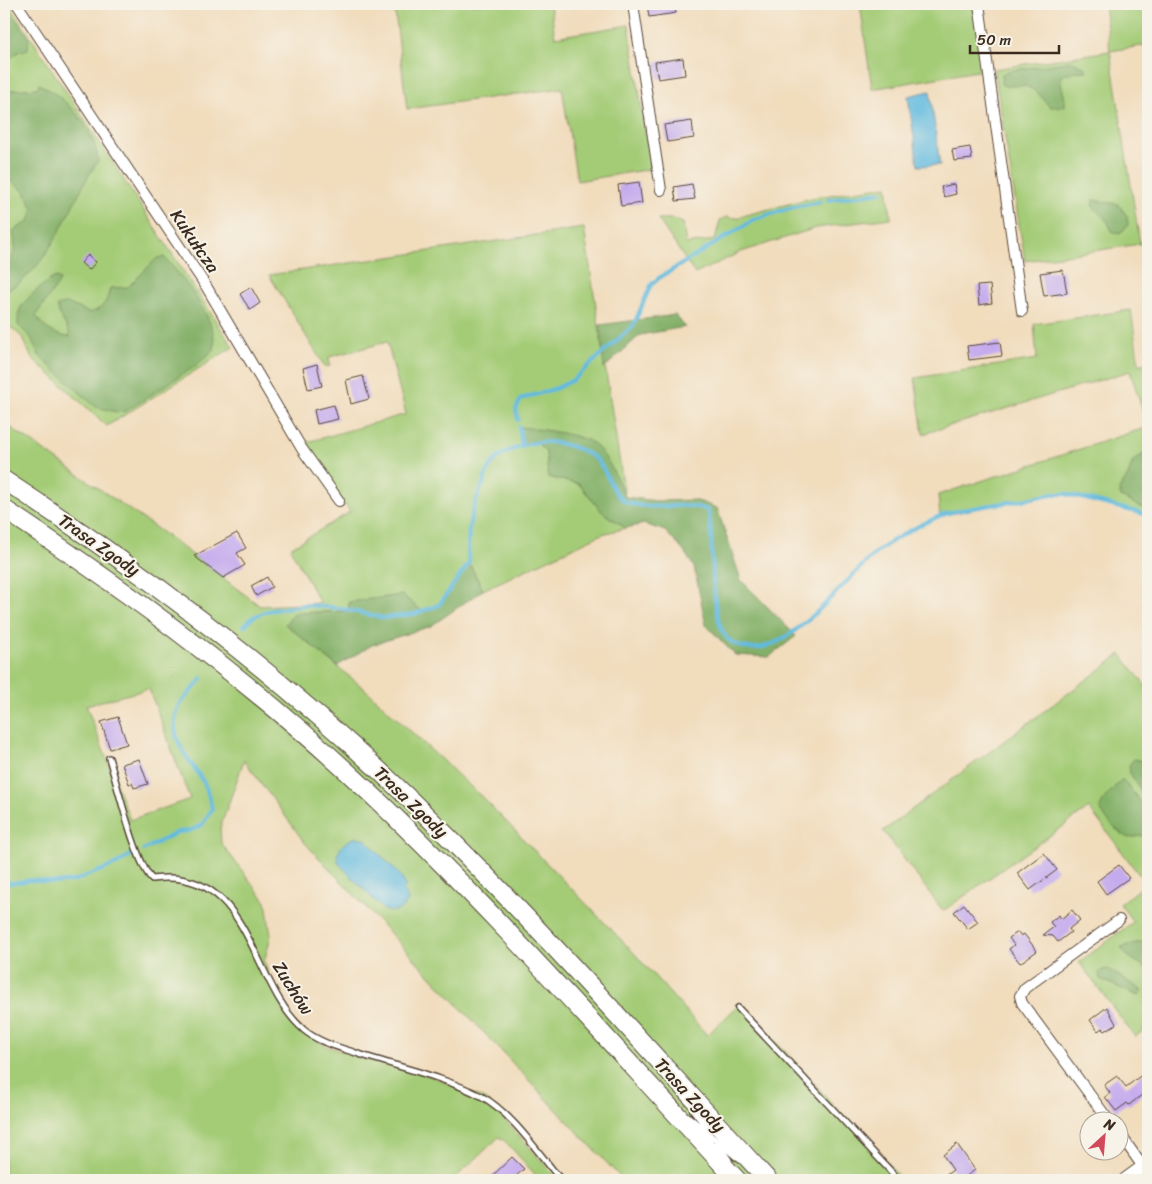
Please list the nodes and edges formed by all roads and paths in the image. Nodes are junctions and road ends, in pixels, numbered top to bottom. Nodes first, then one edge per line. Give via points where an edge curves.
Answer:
1 (17, 4) edge
2 (634, 4) edge
3 (979, 4) edge
4 (661, 190) dead end
5 (1022, 311) dead end
6 (4, 480) edge
7 (339, 502) dead end
8 (4, 509) edge
9 (109, 758) dead end
10 (1120, 920) dead end
11 (738, 1008) dead end
12 (650, 1051) junction
13 (631, 1066) junction
14 (684, 1098) dead end
15 (690, 1105) dead end
16 (1103, 1112) edge
17 (712, 1136) junction
18 (1130, 1146) edge
19 (1146, 1165) edge
20 (561, 1180) edge
21 (737, 1180) edge
22 (744, 1180) edge
23 (763, 1180) edge
24 (768, 1180) edge
25 (899, 1180) edge
26 (1126, 1180) edge

1 - 7 street, Kukułcza via 206,286 302,449
2 - 4 street
3 - 5 street
6 - 12 highway, Trasa Zgody via 133,568 247,656 331,728 448,836
8 - 13 highway, Trasa Zgody via 175,629 325,752 432,854
9 - 20 lane, Zuchów via 148,875 152,880 173,877 191,881 220,900 242,925 291,1017 305,1031 337,1047 447,1081 482,1096 506,1116
10 - 16 street via 1025,988 1020,996
11 - 25 lane
12 - 14 lane
12 - 24 highway, Trasa Zgody
13 - 17 lane
13 - 21 highway, Trasa Zgody
15 - 17 lane
17 - 22 lane
17 - 23 lane
18 - 19 street
19 - 26 street

